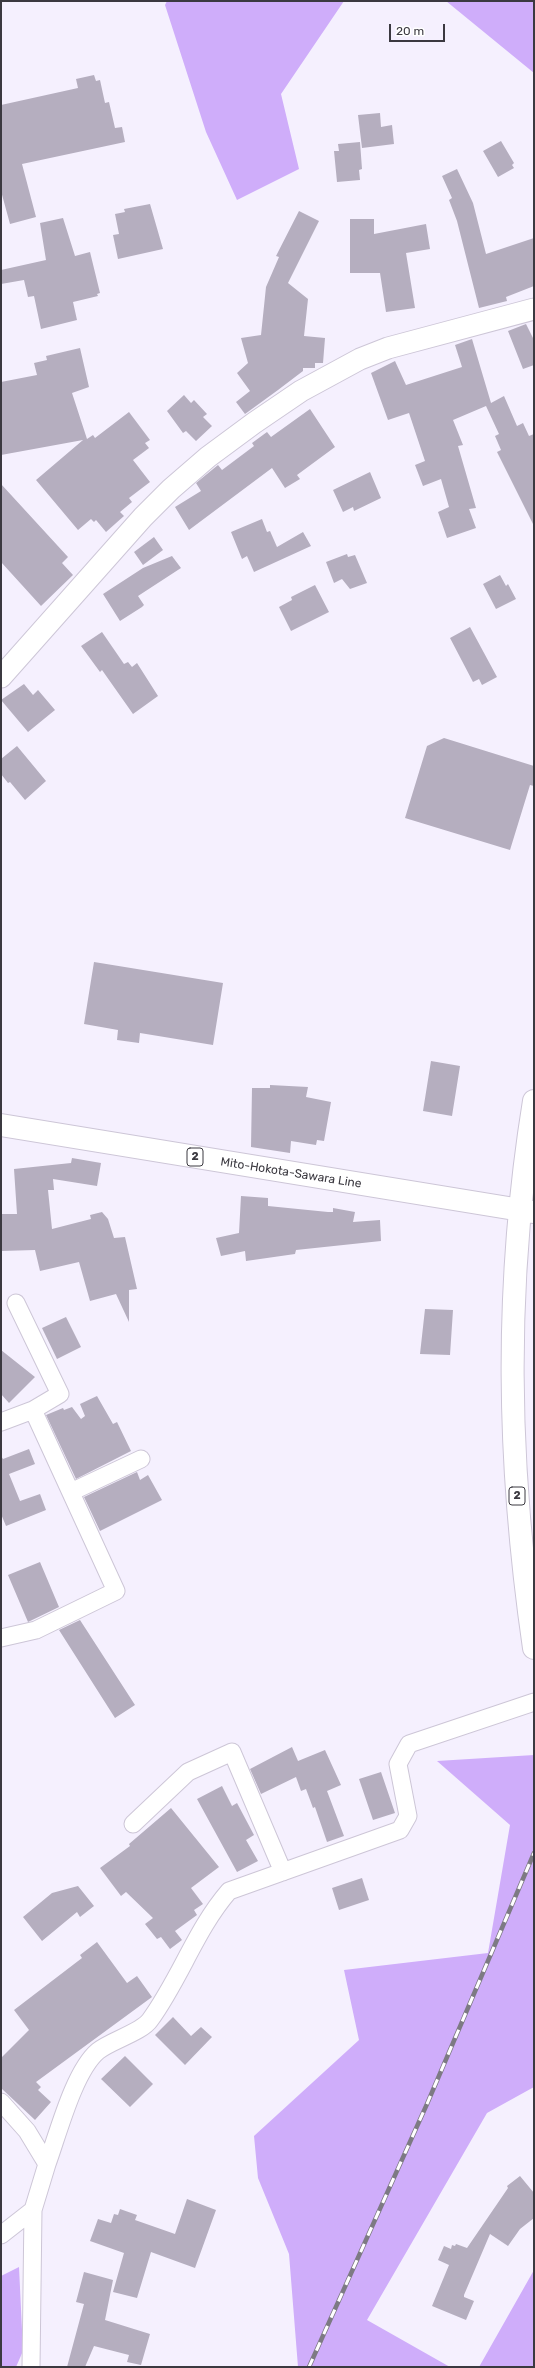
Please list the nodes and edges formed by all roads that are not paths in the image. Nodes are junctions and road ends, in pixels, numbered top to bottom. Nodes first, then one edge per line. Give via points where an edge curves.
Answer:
1 (534, 309) edge
2 (1, 677) edge
3 (534, 1101) edge
4 (1, 1125) edge
5 (527, 1211) edge
6 (16, 1303) dead end
7 (33, 1410) junction
8 (1, 1422) edge
9 (141, 1459) dead end
10 (71, 1492) junction
11 (1, 1638) edge
12 (534, 1648) edge
13 (534, 1702) edge
14 (133, 1824) dead end
15 (283, 1872) junction
16 (1, 2102) edge
17 (47, 2164) junction
18 (33, 2210) junction
19 (1, 2235) edge
20 (31, 2367) edge

1 - 2 street via 388,348 360,359 301,391 254,423 208,457 154,506
3 - 5 main road
4 - 5 main road, Mito-Hokota-Sawara Line / 2
5 - 12 main road, 2 via 512,1308 512,1398 518,1516
6 - 7 street via 60,1394
7 - 8 street
7 - 10 street
9 - 10 street
10 - 11 street via 116,1591 36,1630
13 - 15 street via 410,1744 398,1764 408,1816 400,1830
14 - 15 street via 188,1772 232,1752
15 - 17 street via 229,1891 214,1908 149,2022 98,2051 76,2082
16 - 17 street via 27,2131
17 - 18 street
18 - 19 street
18 - 20 street

